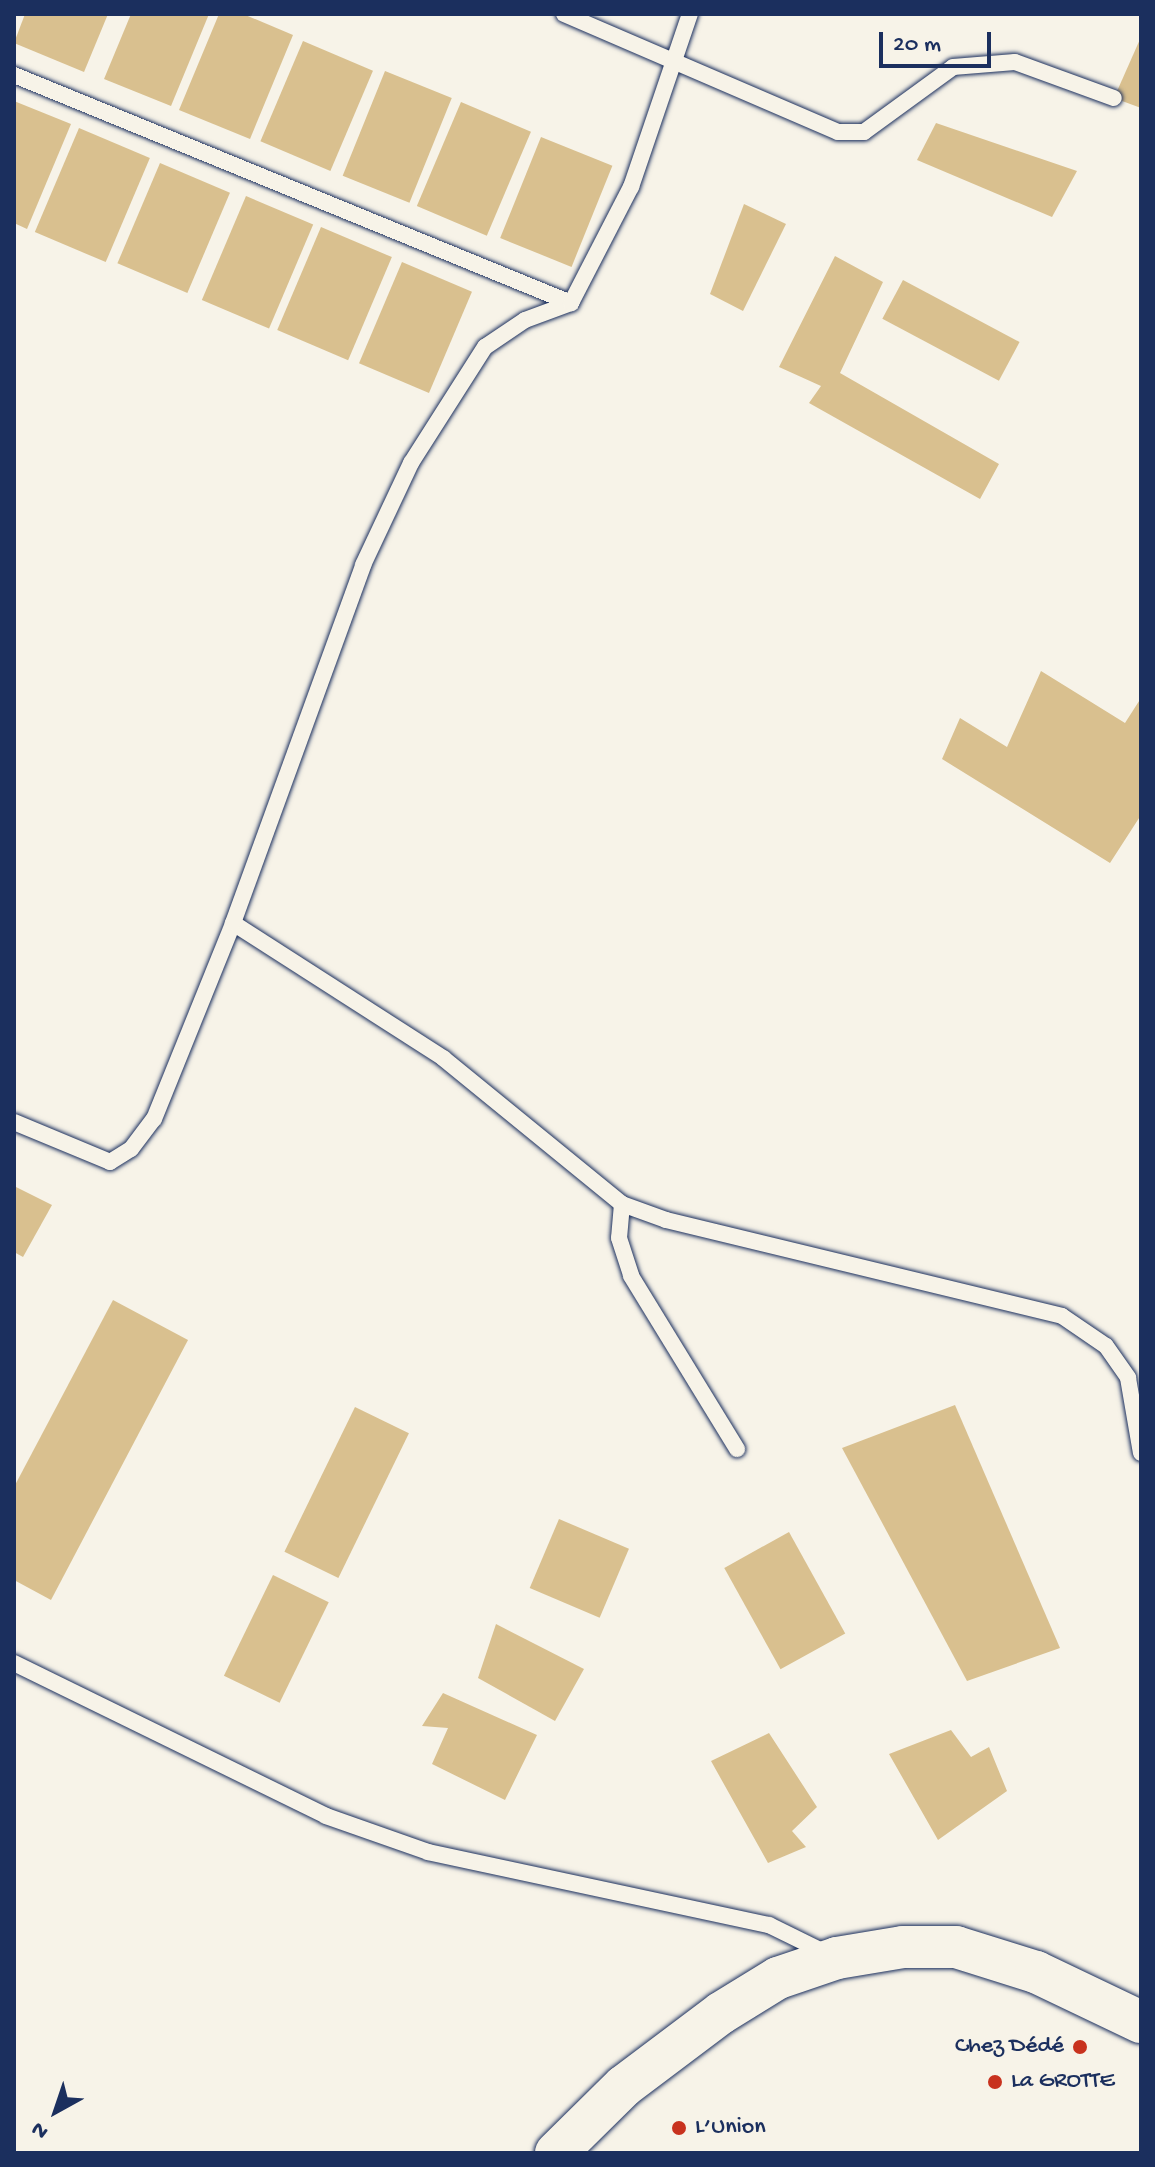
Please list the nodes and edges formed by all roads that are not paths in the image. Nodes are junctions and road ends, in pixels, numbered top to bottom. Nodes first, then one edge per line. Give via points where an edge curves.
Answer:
1 (564, 14) edge
2 (690, 14) edge
3 (674, 61) junction
4 (14, 75) edge
5 (1114, 98) dead end
6 (571, 303) junction
7 (233, 923) junction
8 (14, 1122) edge
9 (622, 1204) junction
10 (737, 1449) dead end
11 (1141, 1453) edge
12 (14, 1663) edge
13 (837, 1958) junction
14 (1141, 2022) edge
15 (556, 2153) edge

1 - 3 lane
2 - 3 lane
3 - 5 lane via 838,132 864,132 953,67 1015,62
3 - 6 lane via 631,187
4 - 6 lane
6 - 7 lane via 525,320 485,347 411,463 363,565
7 - 8 lane via 154,1119 131,1149 110,1162
7 - 9 lane via 443,1058
9 - 10 lane via 619,1238 631,1276
9 - 11 lane via 666,1220 1062,1316 1106,1346 1128,1378
12 - 13 lane via 326,1816 428,1852 769,1925
13 - 14 main road via 903,1947 956,1947 1036,1972
13 - 15 main road via 778,1978 721,2013 624,2086

